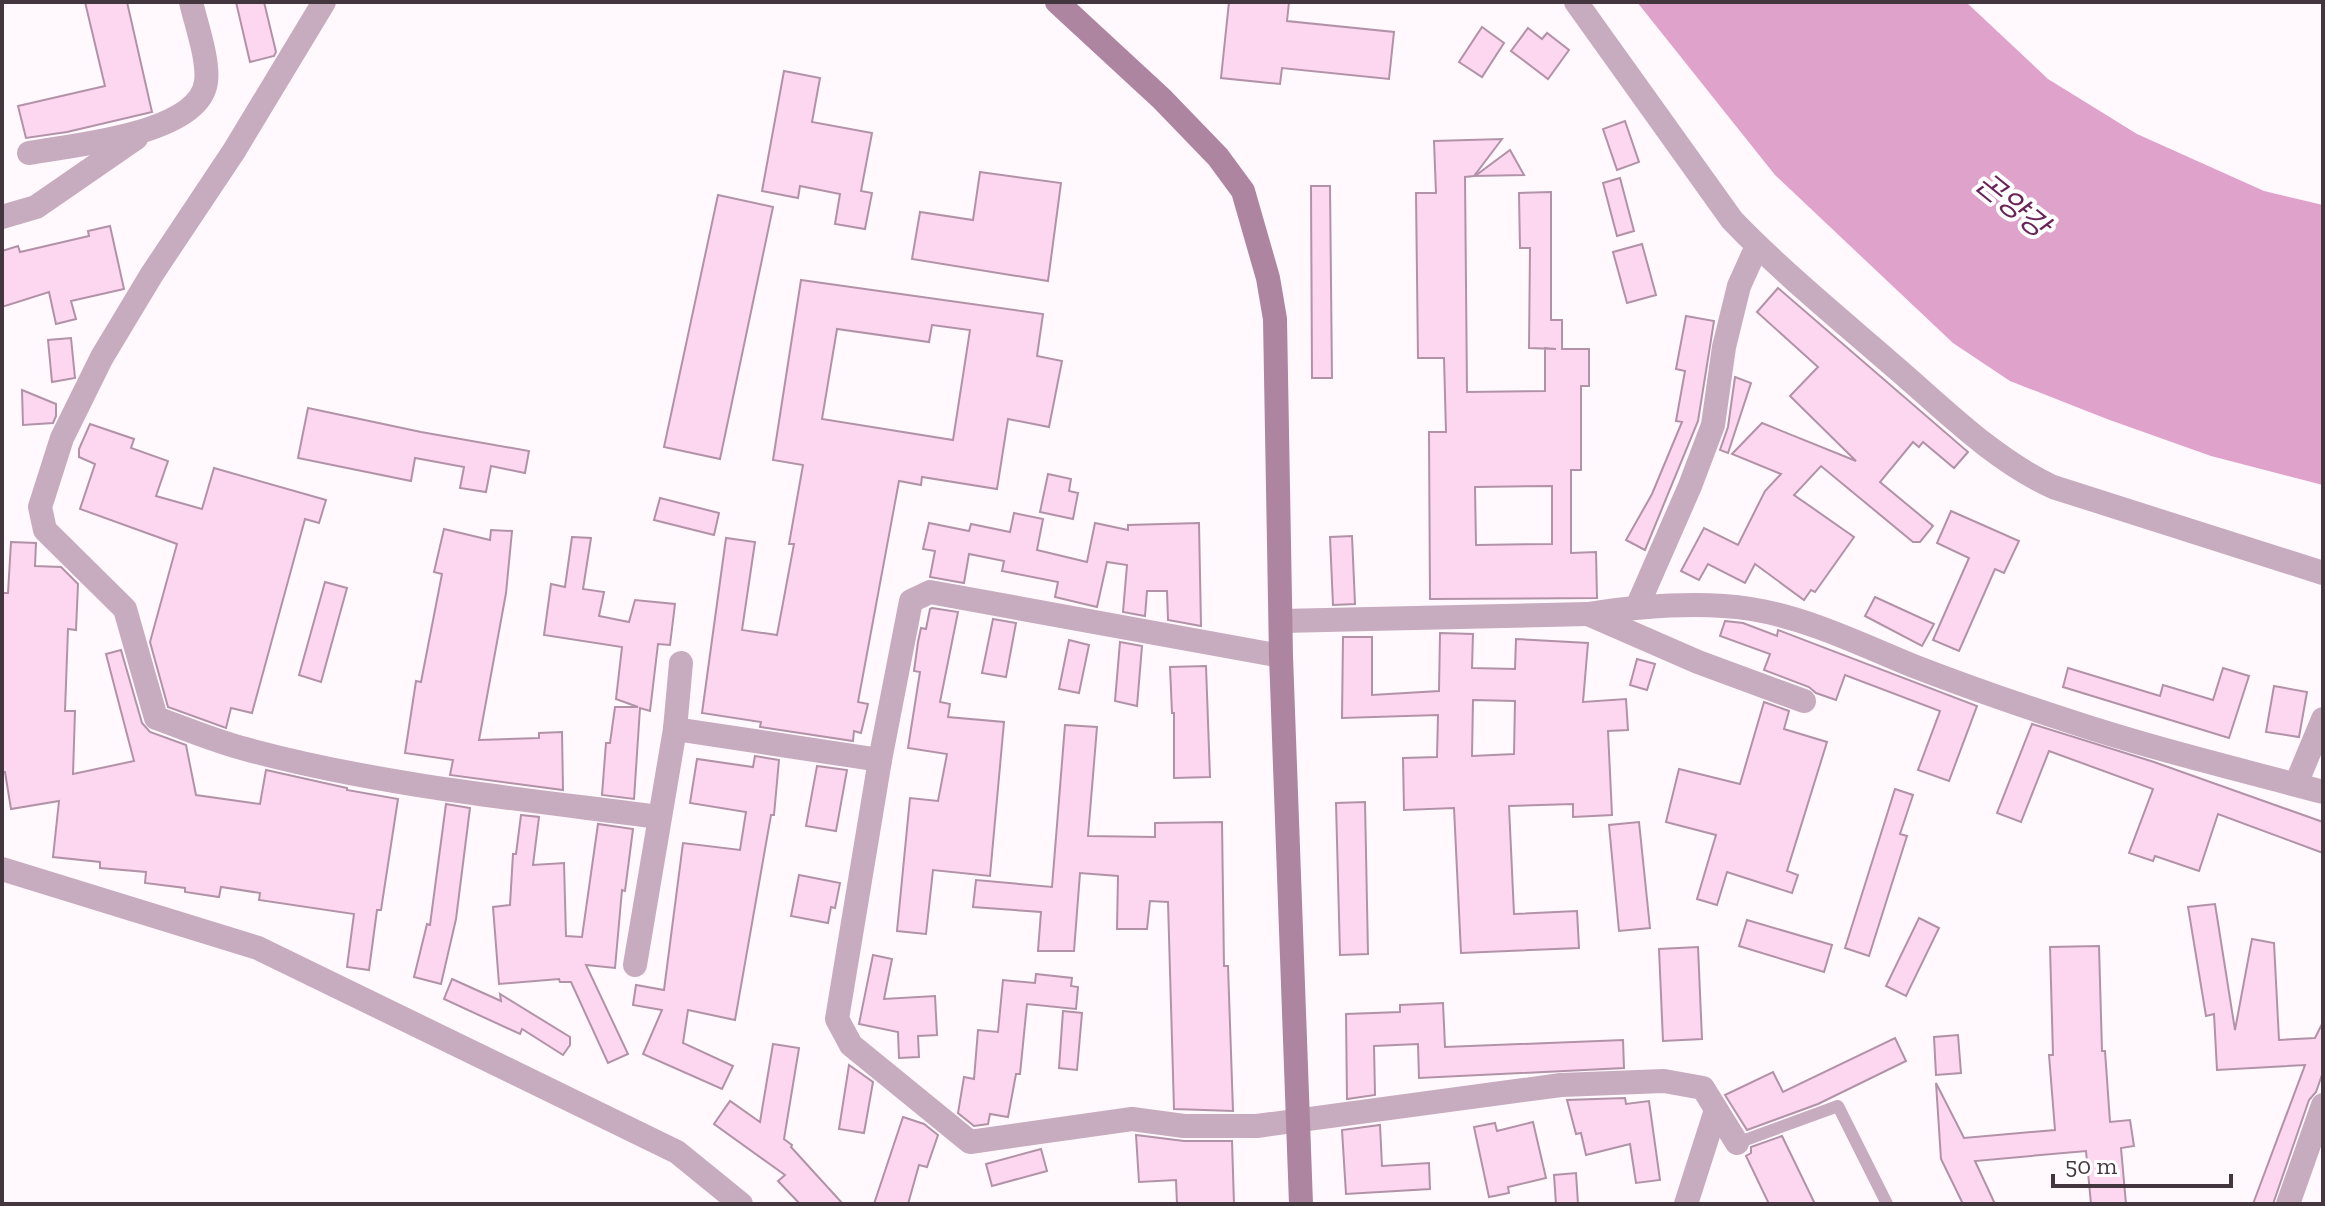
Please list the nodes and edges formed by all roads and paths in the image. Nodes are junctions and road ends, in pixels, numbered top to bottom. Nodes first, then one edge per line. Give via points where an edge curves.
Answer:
1 (191, 2) edge
2 (324, 2) edge
3 (1057, 2) edge
4 (1576, 2) edge
5 (145, 132) junction
6 (29, 153) dead end
7 (2, 217) edge
8 (1757, 246) junction
9 (2323, 573) edge
10 (1637, 607) junction
11 (1588, 614) junction
12 (1281, 621) junction
13 (1281, 656) junction
14 (681, 663) dead end
15 (1804, 701) dead end
16 (2323, 719) edge
17 (675, 729) junction
18 (880, 760) junction
19 (2296, 784) junction
20 (2323, 792) edge
21 (659, 817) junction
22 (2, 869) edge
23 (635, 965) dead end
24 (2323, 1105) edge
25 (1716, 1110) junction
26 (1298, 1119) junction
27 (1737, 1143) joint
28 (741, 1204) edge
29 (1301, 1204) edge
30 (1686, 1204) edge
31 (1887, 1204) edge
32 (2288, 1204) edge

1 - 5 street via 206,83 195,105
2 - 21 street via 102,357 62,438 40,507 45,530 125,609 156,718 247,750 357,775
3 - 12 street via 1162,99 1243,191 1275,319
4 - 8 street via 1732,220
5 - 6 street
5 - 7 street via 36,207
8 - 9 street via 1981,442 2032,477
8 - 10 street via 1739,286 1724,347 1713,425
10 - 11 street
10 - 19 street via 1722,606 1791,619 2065,720
11 - 12 street
11 - 15 street
12 - 13 street
13 - 18 street via 930,592 911,601
13 - 26 street
14 - 17 street
16 - 19 street
17 - 18 street
17 - 21 street
18 - 26 street via 837,1019 851,1045 970,1142 1132,1119 1184,1126 1257,1126
19 - 20 street
21 - 23 street
22 - 28 street via 258,948 677,1152
24 - 32 street
25 - 26 street via 1703,1088 1664,1081 1561,1085
25 - 27 street
25 - 30 street
26 - 29 street
27 - 31 lane via 1838,1106

